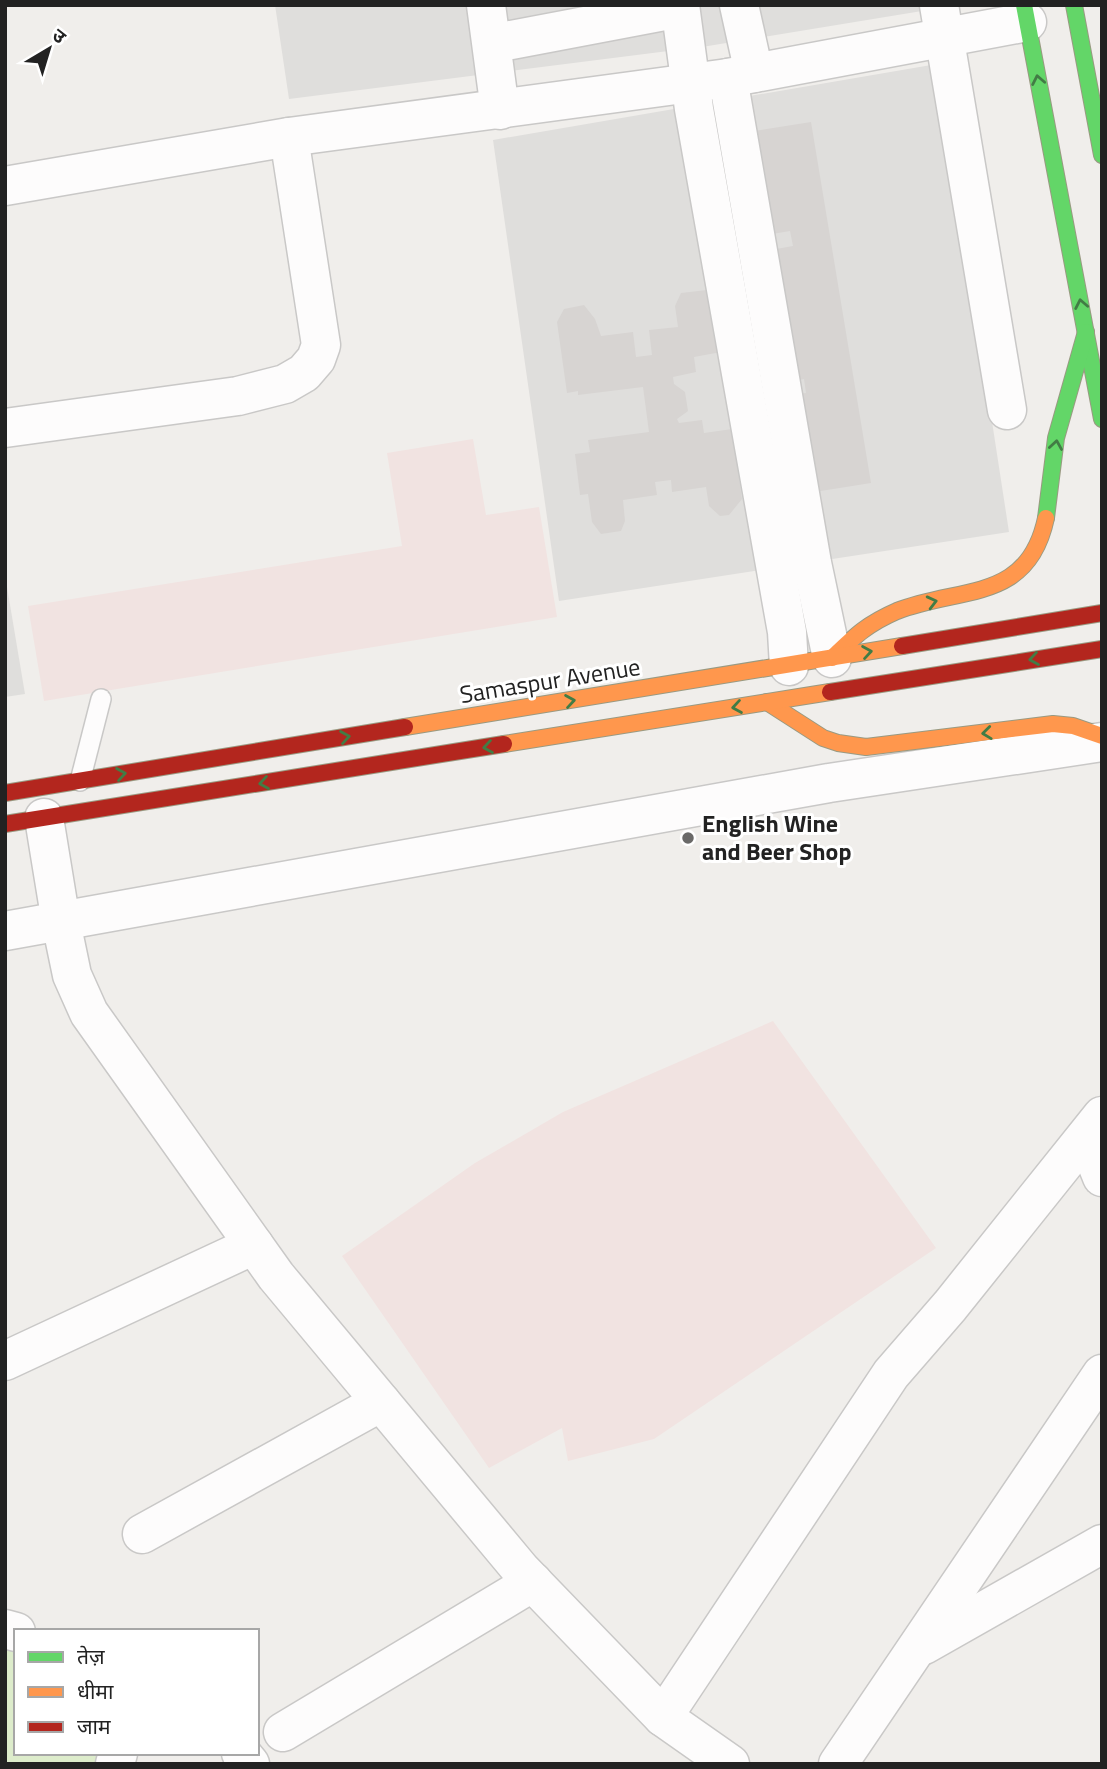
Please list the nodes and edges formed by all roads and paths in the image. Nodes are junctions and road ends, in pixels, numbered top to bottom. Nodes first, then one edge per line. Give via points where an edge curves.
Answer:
1 (486, 5) edge
2 (739, 5) edge
3 (1074, 5) edge
4 (680, 7) edge
5 (1026, 14) edge
6 (941, 21) edge
7 (509, 22) edge
8 (741, 75) junction
9 (689, 82) junction
10 (511, 108) junction
11 (289, 137) junction
12 (1102, 155) edge
13 (5, 186) edge
14 (1086, 332) junction
15 (1007, 410) dead end
16 (1102, 419) edge
17 (5, 428) edge
18 (1102, 613) edge
19 (1102, 649) edge
20 (832, 658) junction
21 (789, 666) junction
22 (101, 699) dead end
23 (767, 702) junction
24 (1102, 736) edge
25 (1102, 742) edge
26 (838, 743) junction
27 (189, 763) junction
28 (80, 781) junction
29 (846, 781) junction
30 (5, 793) edge
31 (194, 794) junction
32 (44, 818) junction
33 (5, 824) edge
34 (61, 922) junction
35 (5, 932) edge
36 (1094, 1126) edge
37 (1102, 1177) edge
38 (254, 1245) junction
39 (5, 1362) edge
40 (1102, 1374) edge
41 (381, 1402) junction
42 (142, 1534) dead end
43 (1102, 1545) edge
44 (533, 1582) junction
45 (918, 1648) junction
46 (663, 1717) junction
47 (283, 1732) dead end
48 (730, 1764) edge
49 (838, 1764) edge

1 - 10 street
2 - 8 street
3 - 12 main road
4 - 7 street
4 - 9 street
5 - 6 street
14 -> 5 main road
6 - 8 street
6 - 15 street
7 - 10 street
8 - 9 street
8 - 20 street via 810,549
9 - 10 street
9 - 21 street via 787,632
10 - 11 street
11 - 13 street
11 - 17 street via 321,345 317,359 304,373 285,384 238,396
14 - 16 main road
20 -> 14 main road via 867,625 900,610 995,586 1020,571 1046,521 1056,438
20 -> 18 main road, Samaspur Avenue
19 -> 23 main road
20 - 21 main road, Samaspur Avenue
27 -> 21 main road, Samaspur Avenue
22 - 28 lane
23 - 26 main road
23 -> 31 main road
24 -> 26 main road via 1053,724 866,747
25 - 29 street
26 - 29 street
28 -> 27 main road, Samaspur Avenue
27 - 31 main road
28 - 30 main road, Samaspur Avenue
29 - 34 street
31 - 32 main road
32 - 33 main road
32 - 34 street
34 - 35 street
34 - 38 street via 72,975 89,1013
36 - 37 street
36 - 46 street via 891,1374
38 - 39 street
38 - 41 street
40 - 45 street
41 - 42 street
41 - 44 street
43 - 45 street
44 - 46 street
44 - 47 street
45 - 49 street
46 - 48 street

